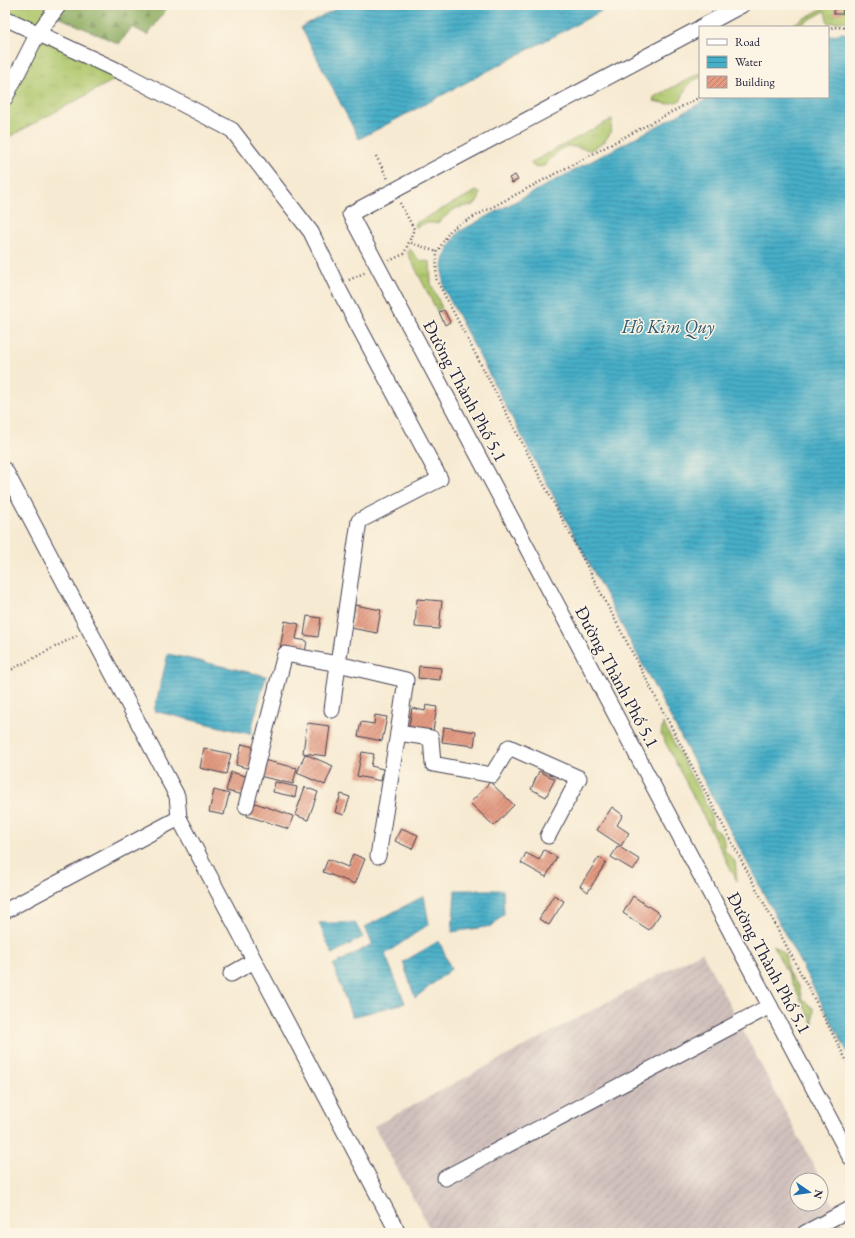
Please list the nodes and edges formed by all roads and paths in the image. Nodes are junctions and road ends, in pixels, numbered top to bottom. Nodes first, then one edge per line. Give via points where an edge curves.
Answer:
1 (59, 5) edge
2 (742, 5) edge
3 (5, 18) edge
4 (703, 26) edge
5 (699, 28) edge
6 (850, 28) edge
7 (829, 29) edge
8 (38, 33) junction
9 (699, 97) edge
10 (5, 98) edge
11 (5, 470) edge
12 (89, 629) junction
13 (338, 664) junction
14 (5, 673) edge
15 (332, 710) dead end
16 (398, 733) junction
17 (246, 806) dead end
18 (179, 818) junction
19 (548, 836) dead end
20 (378, 856) dead end
21 (5, 911) edge
22 (254, 961) junction
23 (231, 974) dead end
24 (770, 1006) junction
25 (850, 1067) edge
26 (850, 1157) edge
27 (445, 1178) dead end
28 (850, 1210) edge
29 (398, 1233) edge
30 (804, 1233) edge

1 - 8 street
2 - 4 street
3 - 8 street
5 - 24 street, Đường Thành Phố 5.1 via 350,214
6 - 7 path via 833,27
8 - 10 street
8 - 13 street via 125,74 232,130 312,232 337,286 440,479 359,521
9 - 25 path via 451,229 437,252 436,279
11 - 12 street
12 - 14 path
12 - 18 street via 177,796
13 - 15 street
13 - 16 street via 406,680
13 - 17 street via 285,654
16 - 19 street via 430,738 433,764 492,774 509,747 579,778
16 - 20 street
18 - 21 street
18 - 22 street
22 - 23 street
22 - 29 street
24 - 26 street, Đường Thành Phố 5.1
24 - 27 street
28 - 30 street

